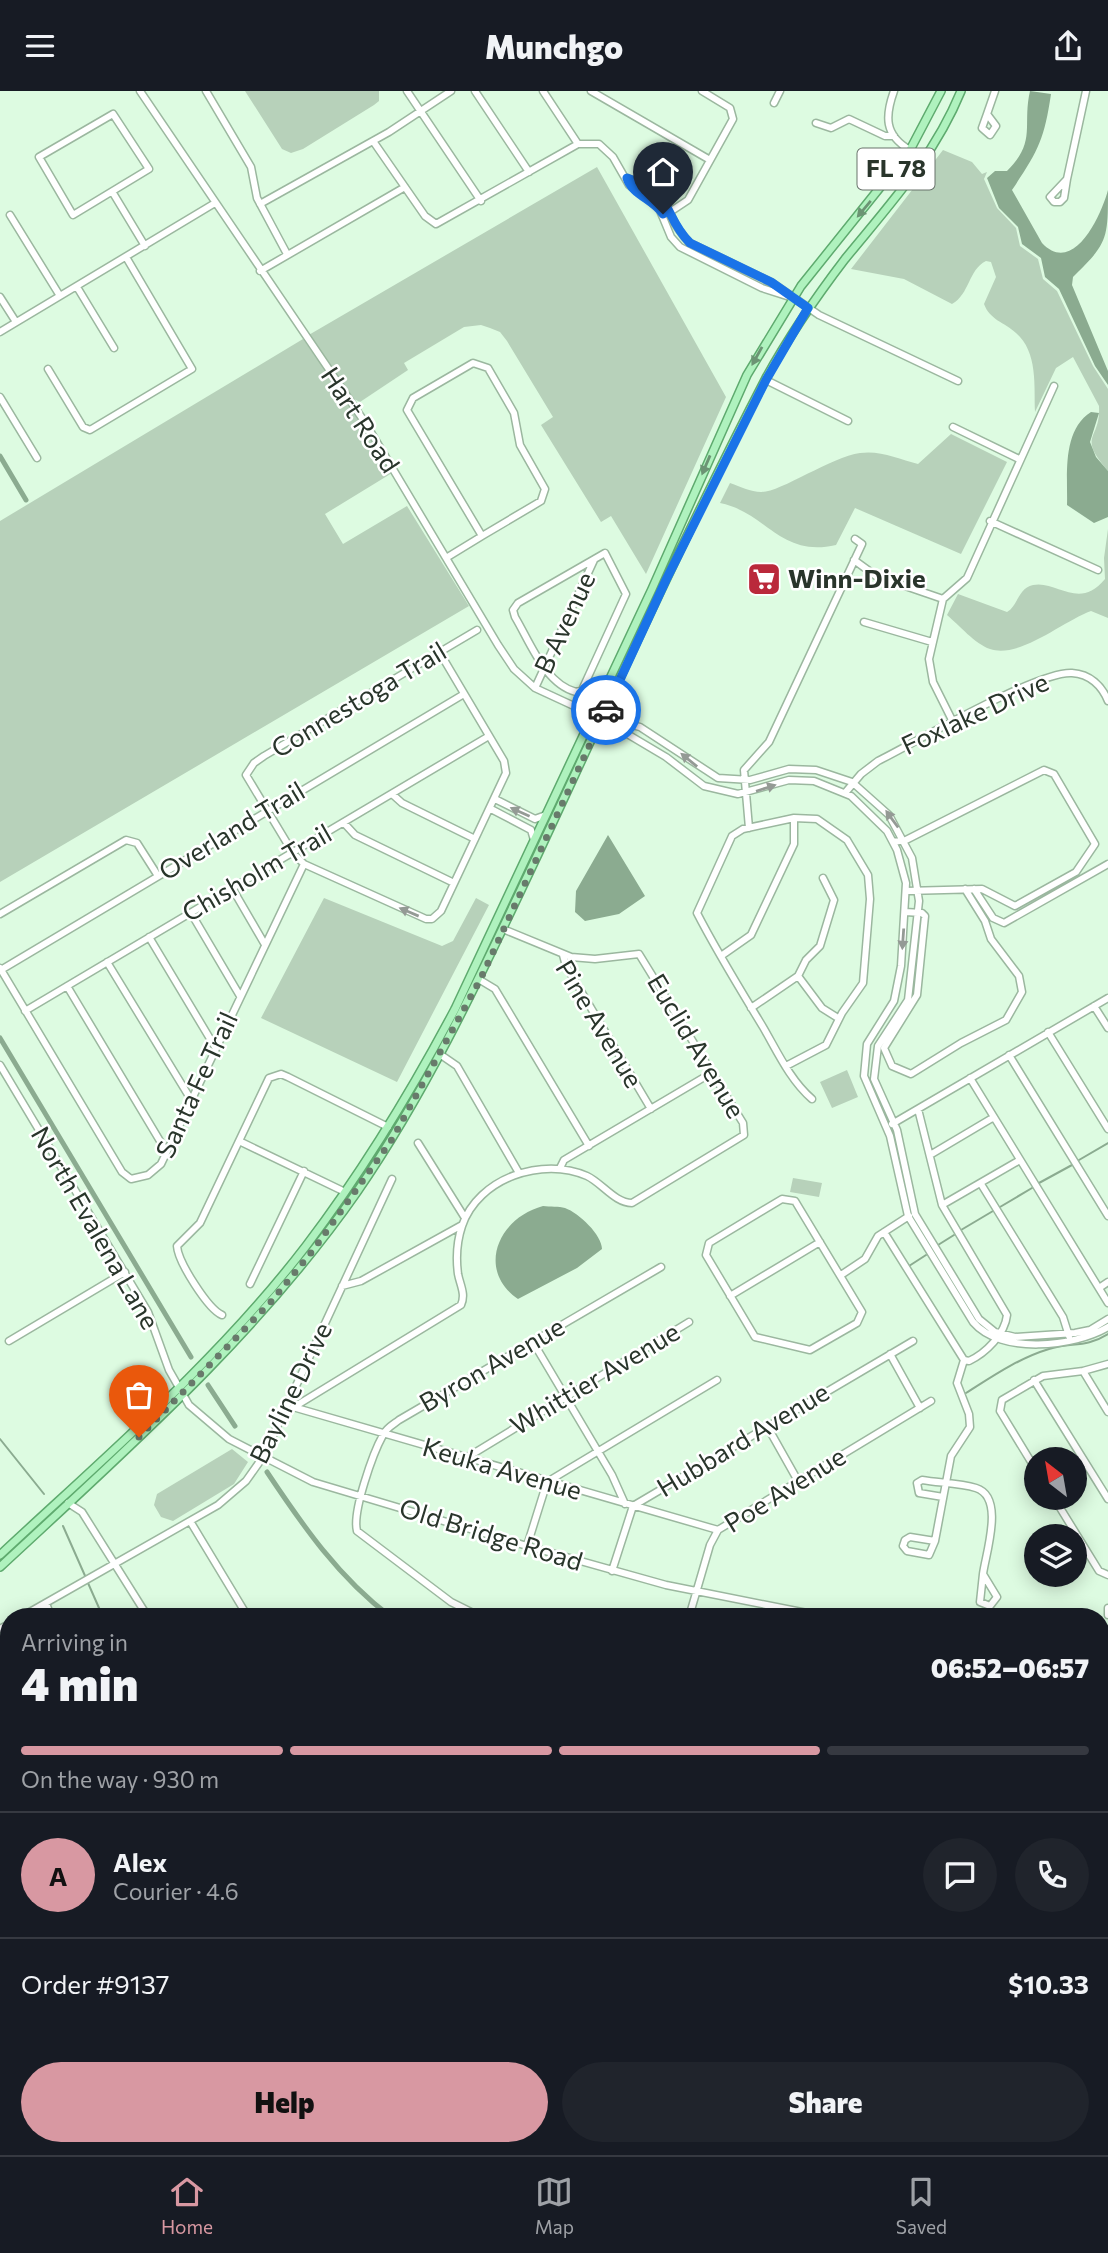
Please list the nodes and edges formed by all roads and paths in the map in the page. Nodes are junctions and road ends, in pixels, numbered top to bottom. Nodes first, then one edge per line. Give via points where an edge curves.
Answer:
1 (140, 91) edge
2 (206, 91) edge
3 (407, 91) edge
4 (451, 91) edge
5 (475, 91) edge
6 (543, 91) edge
7 (591, 91) edge
8 (702, 91) edge
9 (780, 91) edge
10 (894, 91) edge
11 (941, 91) edge
12 (961, 91) edge
13 (995, 91) edge
14 (1086, 91) edge
15 (774, 103) dead end
16 (421, 112) junction
17 (988, 114) dead end
18 (817, 123) dead end
19 (894, 136) junction
20 (373, 141) junction
21 (578, 144) junction
22 (910, 150) junction
23 (709, 160) junction
24 (529, 172) junction
25 (914, 177) junction
26 (627, 178) junction
27 (1067, 179) dead end
28 (405, 187) junction
29 (113, 193) junction
30 (481, 201) junction
31 (215, 203) junction
32 (260, 204) junction
33 (671, 211) junction
34 (10, 215) dead end
35 (663, 215) junction
36 (145, 246) junction
37 (286, 254) junction
38 (126, 257) junction
39 (260, 271) junction
40 (77, 287) junction
41 (60, 296) junction
42 (0, 297) edge
43 (793, 298) junction
44 (808, 308) junction
45 (16, 322) junction
46 (0, 332) edge
47 (114, 348) dead end
48 (48, 369) dead end
49 (766, 380) junction
50 (958, 381) dead end
51 (1054, 386) dead end
52 (0, 397) edge
53 (848, 421) dead end
54 (953, 427) dead end
55 (37, 458) dead end
56 (1019, 459) junction
57 (692, 497) junction
58 (705, 503) junction
59 (990, 521) junction
60 (482, 536) junction
61 (855, 539) dead end
62 (446, 558) junction
63 (595, 558) junction
64 (855, 560) junction
65 (1098, 570) dead end
66 (943, 599) junction
67 (864, 622) dead end
68 (477, 630) dead end
69 (932, 642) junction
70 (440, 653) junction
71 (545, 667) junction
72 (534, 688) junction
73 (464, 694) junction
74 (1108, 701) edge
75 (593, 715) junction
76 (602, 719) junction
77 (953, 722) junction
78 (489, 736) junction
79 (718, 778) junction
80 (743, 781) junction
81 (852, 782) junction
82 (712, 789) junction
83 (744, 793) junction
84 (845, 793) junction
85 (392, 795) junction
86 (495, 799) junction
87 (491, 809) junction
88 (267, 811) junction
89 (546, 815) junction
90 (794, 818) junction
91 (344, 823) junction
92 (749, 828) junction
93 (475, 839) junction
94 (534, 840) junction
95 (906, 840) junction
96 (893, 842) junction
97 (293, 853) junction
98 (305, 865) junction
99 (1107, 868) edge
100 (158, 876) junction
101 (823, 878) dead end
102 (454, 883) junction
103 (232, 888) junction
104 (965, 889) junction
105 (974, 889) junction
106 (918, 890) junction
107 (906, 891) junction
108 (191, 912) junction
109 (905, 912) junction
110 (918, 912) junction
111 (0, 914) edge
112 (503, 929) junction
113 (149, 937) junction
114 (264, 943) junction
115 (564, 955) junction
116 (721, 956) junction
117 (107, 962) junction
118 (0, 969) edge
119 (798, 977) junction
120 (480, 980) junction
121 (67, 986) junction
122 (240, 996) junction
123 (1108, 998) edge
124 (1094, 1006) junction
125 (751, 1008) junction
126 (25, 1011) junction
127 (838, 1018) junction
128 (1108, 1028) edge
129 (1048, 1032) junction
130 (441, 1035) junction
131 (215, 1047) junction
132 (443, 1052) junction
133 (1009, 1055) junction
134 (0, 1066) edge
135 (786, 1066) junction
136 (713, 1072) junction
137 (3, 1076) edge
138 (970, 1078) junction
139 (190, 1098) junction
140 (812, 1099) dead end
141 (651, 1109) junction
142 (918, 1109) junction
143 (994, 1117) junction
144 (890, 1124) junction
145 (388, 1127) junction
146 (1108, 1129) edge
147 (239, 1141) junction
148 (391, 1141) junction
149 (418, 1143) dead end
150 (589, 1146) junction
151 (166, 1151) junction
152 (930, 1155) junction
153 (1020, 1160) junction
154 (560, 1168) junction
155 (304, 1171) junction
156 (519, 1173) junction
157 (392, 1178) dead end
158 (982, 1184) junction
159 (345, 1192) junction
160 (942, 1205) junction
161 (912, 1215) junction
162 (1108, 1216) edge
163 (464, 1221) junction
164 (884, 1232) junction
165 (820, 1242) junction
166 (661, 1267) dead end
167 (125, 1272) junction
168 (841, 1275) junction
169 (1108, 1282) edge
170 (250, 1285) dead end
171 (342, 1286) junction
172 (1099, 1288) junction
173 (730, 1296) junction
174 (1108, 1303) edge
175 (222, 1315) dead end
176 (1108, 1319) edge
177 (689, 1322) dead end
178 (1108, 1327) edge
179 (996, 1336) junction
180 (1069, 1337) junction
181 (9, 1341) dead end
182 (913, 1341) dead end
183 (533, 1342) junction
184 (890, 1354) junction
185 (964, 1360) junction
186 (1108, 1364) edge
187 (1083, 1371) junction
188 (716, 1380) dead end
189 (1034, 1380) junction
190 (181, 1390) junction
191 (565, 1397) junction
192 (931, 1401) dead end
193 (290, 1406) junction
194 (920, 1408) junction
195 (1108, 1412) edge
196 (767, 1426) junction
197 (383, 1434) junction
198 (1024, 1448) edge
199 (597, 1453) junction
200 (263, 1457) junction
201 (466, 1458) junction
202 (798, 1481) junction
203 (547, 1482) junction
204 (946, 1484) junction
205 (360, 1496) junction
206 (943, 1497) junction
207 (1108, 1499) edge
208 (68, 1503) junction
209 (625, 1504) junction
210 (633, 1506) junction
211 (1061, 1510) edge
212 (190, 1521) junction
213 (718, 1530) junction
214 (935, 1541) junction
215 (527, 1546) junction
216 (0, 1557) edge
217 (115, 1564) junction
218 (0, 1567) edge
219 (612, 1571) junction
220 (983, 1574) junction
221 (1108, 1575) edge
222 (696, 1592) junction
223 (46, 1603) junction
224 (37, 1608) edge
225 (48, 1608) edge
226 (142, 1608) edge
227 (243, 1608) edge
228 (463, 1608) edge
229 (692, 1608) edge
230 (770, 1608) edge

1 - 31 street, Hart Road
2 - 32 street via 251,167
3 - 16 street
4 - 16 street
5 - 24 street
6 - 21 street
7 - 23 street
8 - 23 street via 733,113
9 - 15 street
10 - 19 street via 886,118
11 - 22 main road, FL 78
12 - 25 main road, FL 78
13 - 17 street
14 - 27 street
16 - 20 street
16 - 30 street
18 - 19 street via 831,128 849,119
19 - 22 street
20 - 28 street
20 - 32 street
21 - 24 street
21 - 26 street via 605,147
22 - 25 main road via 917,164
22 -> 43 main road, FL 78
23 - 33 street via 688,200
24 - 30 street
25 - 44 main road, FL 78
26 - 33 street via 654,191
26 - 35 street
28 - 30 street via 436,224
28 - 37 street
29 - 29 street via 73,215 39,157 113,114 149,169
29 - 36 street
31 - 36 street
31 - 39 street, Hart Road
32 - 37 street
33 - 35 street
33 - 43 street via 690,243 771,282
34 - 41 street
35 - 43 street via 671,237 690,254 762,289
36 - 38 street
37 - 39 street
38 - 40 street
38 - 48 street via 192,369 90,430 83,428
39 - 62 street, Hart Road via 366,424
40 - 41 street
40 - 47 street
41 - 45 street
42 - 45 street
43 - 44 street
43 -> 57 main road, FL 78 via 747,375
44 - 49 main road, FL 78
44 - 50 street
45 - 46 street
49 - 53 street
49 - 58 main road, FL 78
51 - 56 street
52 - 55 street
54 - 56 street
56 - 59 street
57 - 58 main road
57 - 75 main road, FL 78
58 - 76 main road, FL 78
59 - 65 street
59 - 66 street via 967,578
60 - 60 street via 407,410 412,398 478,362 488,367 512,407 520,445 545,489 541,501
60 - 62 street
61 - 64 street via 862,544
62 - 72 street, Hart Road via 510,664
63 - 71 street, B Avenue
63 - 71 street via 515,606 515,617
63 - 71 street via 605,553 626,594 582,690 564,688
64 - 66 street via 876,576
64 - 80 street via 769,742 747,765
66 - 69 street
67 - 69 street
68 - 70 street, Connestoga Trail
69 - 77 street via 931,676
70 - 73 street
70 - 88 street, Connestoga Trail via 254,763 246,775
71 - 72 street, B Avenue
72 - 75 street, Hart Road
73 - 78 street
73 - 88 street, Overland Trail
74 - 77 street, Foxlake Drive via 1092,679 1063,673
75 - 76 street, Hart Road
75 - 89 main road, FL 78
79 -> 76 street via 640,727
76 - 82 street
76 - 112 main road, FL 78
77 - 81 street, Foxlake Drive via 878,761
78 - 85 street, Chisholm Trail
78 - 86 street via 506,767
79 - 80 street
79 - 82 street
80 - 81 street via 803,768
80 - 83 street
81 - 84 street, Foxlake Drive
95 -> 81 street via 884,808
82 - 83 street
83 -> 84 street via 798,779
83 - 92 street
84 - 96 street via 872,813
85 - 91 street, Chisholm Trail
85 - 93 street
86 - 87 street
89 -> 86 street via 535,819
87 - 93 street
87 - 94 street via 531,830
88 - 97 street
88 - 100 street, Overland Trail
89 - 94 main road, FL 78
90 - 92 street
90 - 116 street via 794,844 751,935
90 - 127 street via 817,819 837,830 855,849 868,875 863,983
91 - 97 street, Chisholm Trail
91 - 102 street via 355,835
92 - 116 street via 732,836 698,907
93 - 102 street
94 - 130 main road, FL 78
95 - 96 street
95 - 105 street via 1050,770 1092,838 1093,850 1076,872 1022,904 1015,906 989,891
95 - 106 street
96 - 107 street
97 - 98 street
97 - 103 street, Chisholm Trail
102 -> 98 street via 441,911 426,919
98 - 114 street, Santa Fe Trail
99 - 105 street via 1004,923 993,918
100 - 111 street via 137,843 126,840
100 - 118 street, Overland Trail
101 - 119 street via 833,894 833,906 820,946
103 - 108 street, Chisholm Trail
103 - 114 street
104 - 105 street
104 - 106 street
104 - 110 street via 991,939 1019,976 1022,992 1006,1020 911,1074 892,1066 884,1046 917,995 925,916
106 - 107 street
106 - 110 street
107 - 109 street
108 - 113 street, Chisholm Trail
108 - 122 street
109 - 110 street
109 -> 144 street via 897,995 870,1036 863,1062 868,1089
110 - 144 street via 908,1000 881,1039 873,1061 875,1087
112 - 115 street, Pine Avenue
112 - 120 main road, FL 78
113 - 117 street, Chisholm Trail
113 - 131 street
114 - 122 street, Santa Fe Trail
115 - 136 street, Euclid Avenue via 595,959 639,954
115 - 141 street, Pine Avenue via 566,966
116 - 125 street
117 - 121 street, Chisholm Trail
117 - 139 street
118 - 126 street, Santa Fe Trail
119 - 125 street
119 - 127 street via 822,1008
120 - 132 main road, FL 78
120 - 150 street via 495,989
121 - 126 street, Chisholm Trail
121 - 151 street
122 - 131 street, Santa Fe Trail
123 - 124 street
124 - 128 street
124 - 129 street
125 - 135 street
126 - 151 street, Santa Fe Trail via 126,1177 137,1179 153,1173
127 - 135 street via 826,1045
129 - 133 street
129 - 146 street
130 - 132 main road
130 - 145 main road, FL 78
131 - 139 street, Santa Fe Trail
132 - 148 main road, FL 78
132 - 156 street via 457,1066
133 - 138 street
133 - 162 street
134 - 137 street, North Evalena Lane
135 - 140 street
136 - 141 street
136 - 154 street, Euclid Avenue via 743,1123 744,1135 632,1203 619,1200 588,1176
137 - 167 street, North Evalena Lane
138 - 142 street
138 - 143 street
139 - 151 street, Santa Fe Trail
141 - 150 street
142 - 144 street
142 - 152 street
143 - 152 street
143 - 153 street
144 - 161 street
145 - 147 street via 281,1074 268,1079
145 - 148 main road
145 - 159 main road, FL 78
147 - 155 street
147 - 175 street via 200,1223 177,1246 210,1307
148 - 190 main road, FL 78 via 301,1266 256,1319
149 - 163 street
150 - 154 street via 564,1160
152 - 160 street
153 - 158 street
153 - 172 street
154 - 156 street
155 - 159 street
155 - 170 street
156 - 163 street via 493,1187
157 - 171 street, Bayline Drive
158 - 160 street
158 - 180 street via 1063,1317
159 - 190 main road, FL 78 via 257,1304
160 - 179 street via 1007,1315
161 - 164 street
161 - 179 street via 979,1319
163 - 171 street via 361,1281
163 - 193 street via 457,1264 464,1298 461,1305
164 - 168 street via 873,1240 865,1259
164 - 185 street
165 - 168 street
165 - 173 street
165 - 173 street via 795,1201 782,1199 709,1243 706,1255
166 - 183 street, Byron Avenue
167 - 181 street
167 - 190 street, North Evalena Lane via 156,1327 169,1370
168 - 173 street via 861,1318 810,1350 755,1337
169 - 172 street
171 - 193 street, Bayline Drive
172 - 174 street
176 - 180 street
177 - 191 street, Whittier Avenue
178 - 180 street via 1089,1338
179 - 180 street
179 - 185 street via 980,1355
182 - 184 street, Hubbard Avenue
183 - 191 street
183 - 197 street, Byron Avenue via 399,1420
184 - 194 street
184 - 196 street, Hubbard Avenue
185 - 204 street via 957,1383 970,1427 951,1456
186 - 187 street
187 - 189 street via 1050,1373
187 - 195 street
188 - 199 street
189 - 198 street via 1000,1405
189 - 207 street
190 - 200 street, Old Bridge Road via 189,1405 214,1428
190 - 208 main road, FL 78
190 - 216 main road, FL 78
191 - 199 street
191 - 201 street, Whittier Avenue
192 - 194 street, Poe Avenue
193 - 197 street, Keuka Avenue
193 - 200 street, Bayline Drive
194 - 202 street, Poe Avenue
196 - 202 street
196 - 210 street, Hubbard Avenue
197 - 201 street, Keuka Avenue
197 - 205 street
199 - 203 street
199 - 209 street
200 - 205 street, Old Bridge Road via 307,1480
200 - 212 street, Bayline Drive via 235,1493
201 - 203 street, Keuka Avenue
202 - 213 street, Poe Avenue
203 - 209 street, Keuka Avenue
203 - 215 street
204 - 206 street
204 - 206 street via 917,1483 919,1493
204 - 220 street via 976,1488 990,1500 993,1512
205 - 215 street, Old Bridge Road
205 - 228 street via 355,1524 363,1538
206 - 214 street
208 - 217 street via 82,1512
208 - 218 main road, FL 78
209 - 210 street, Keuka Avenue
210 - 213 street, Keuka Avenue
210 - 219 street, Hubbard Avenue
211 - 221 street via 1099,1571
212 - 217 street, Bayline Drive
212 - 227 street
213 - 222 street, Poe Avenue
214 - 214 street via 929,1555 903,1546 910,1537
215 - 219 street, Old Bridge Road
217 - 223 street, Bayline Drive
217 - 226 street
219 - 222 street, Old Bridge Road
220 - 220 street via 979,1602 990,1606 997,1597
222 - 229 street, Poe Avenue
222 - 230 street, Old Bridge Road
223 - 224 street, Bayline Drive
223 - 225 street

